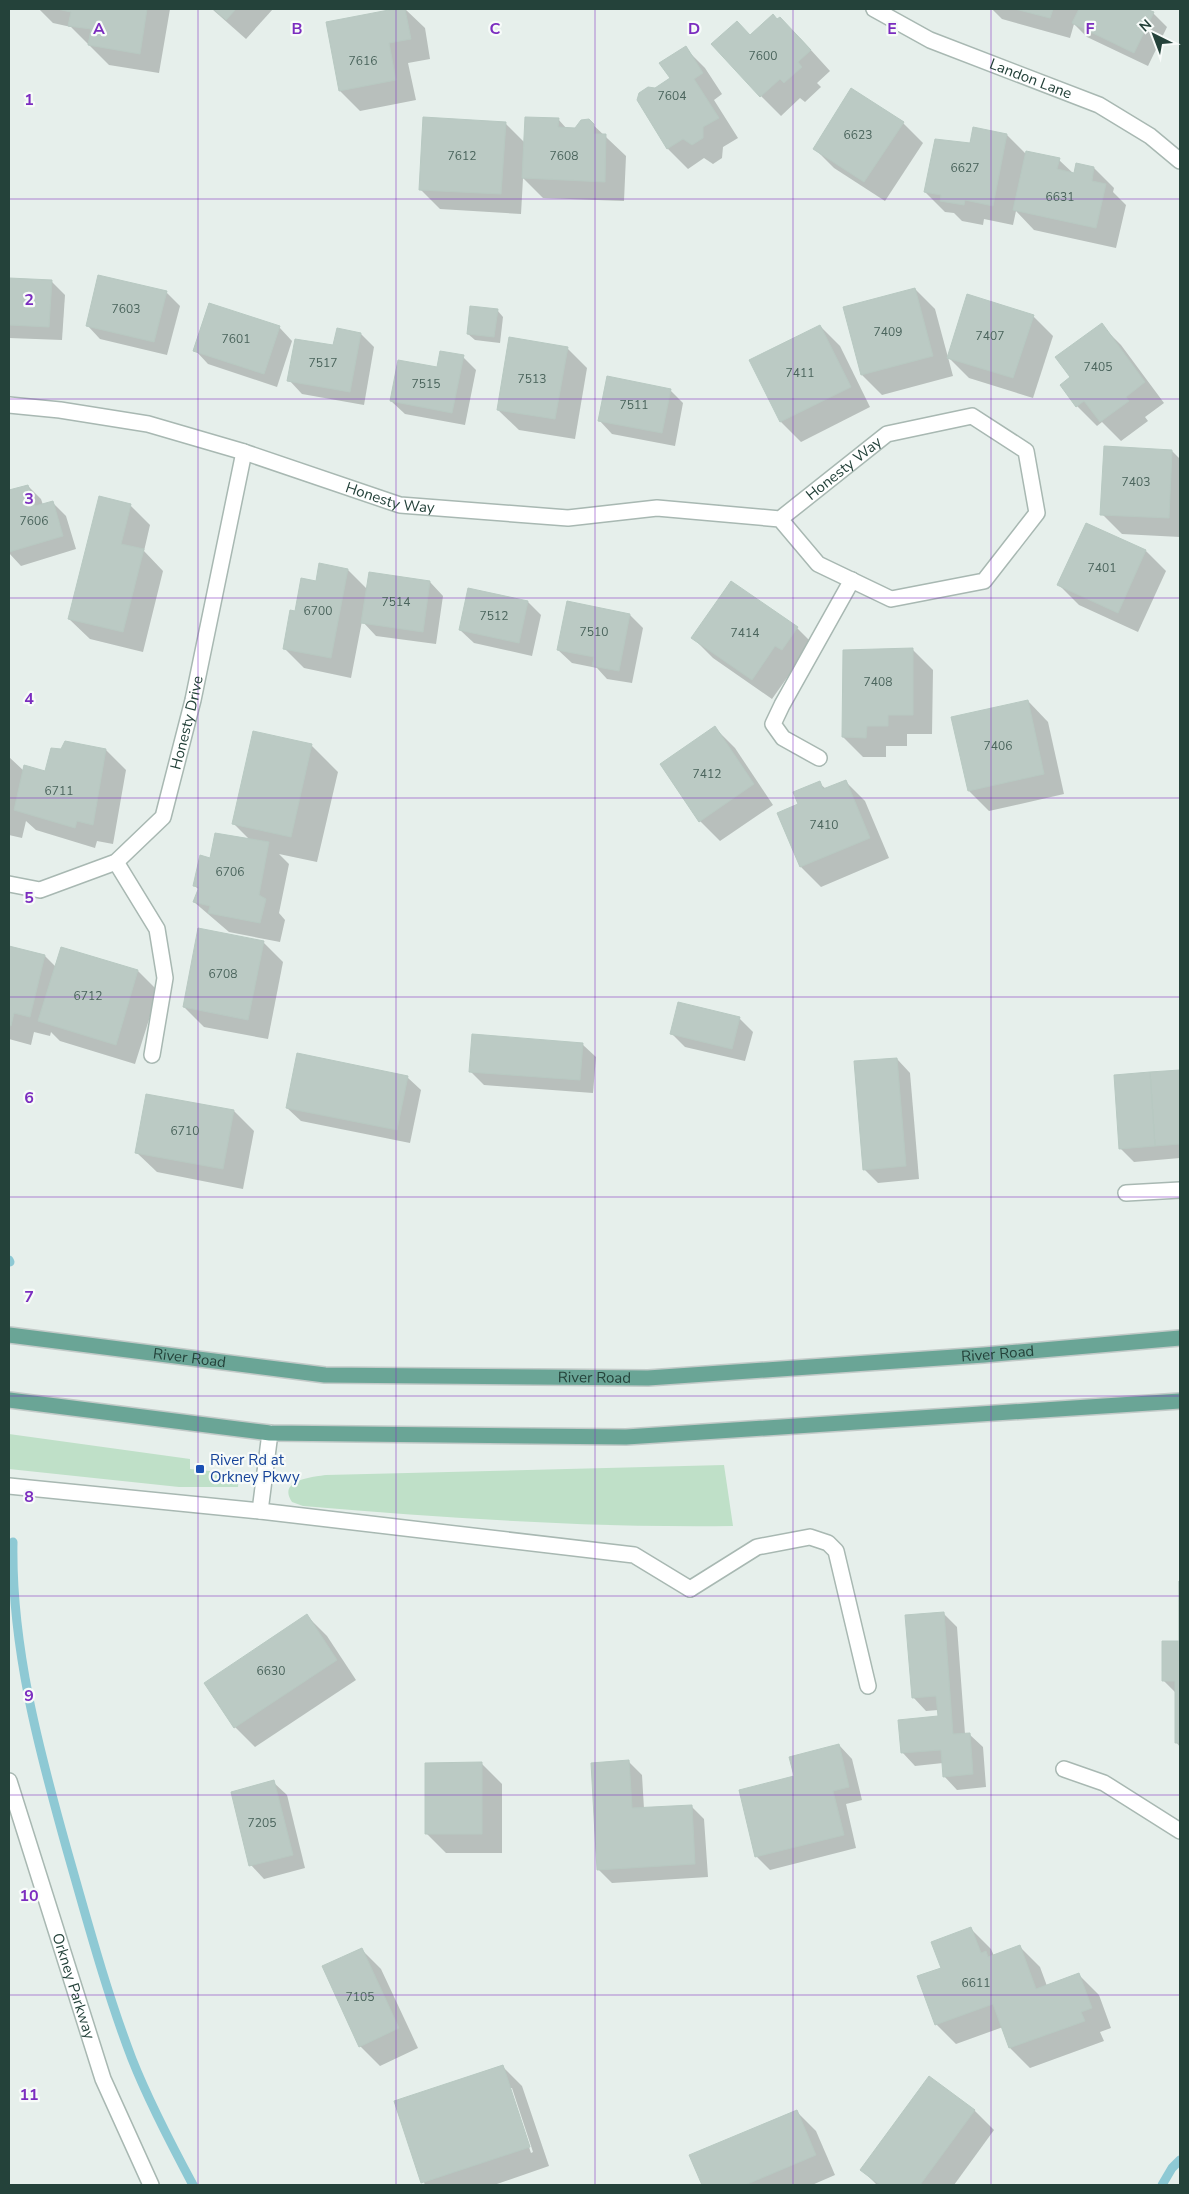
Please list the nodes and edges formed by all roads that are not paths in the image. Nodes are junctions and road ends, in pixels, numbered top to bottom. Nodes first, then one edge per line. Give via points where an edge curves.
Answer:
1 (874, 9) edge
2 (1180, 161) edge
3 (9, 405) edge
4 (244, 452) junction
5 (780, 519) junction
6 (852, 580) junction
7 (819, 758) dead end
8 (116, 862) junction
9 (9, 884) edge
10 (152, 1055) dead end
11 (1180, 1190) edge
12 (1126, 1194) dead end
13 (9, 1335) edge
14 (1180, 1338) edge
15 (9, 1400) edge
16 (1180, 1401) edge
17 (270, 1433) junction
18 (9, 1486) edge
19 (260, 1511) junction
20 (868, 1686) dead end
21 (1064, 1770) dead end
22 (9, 1781) edge
23 (1180, 1831) edge
24 (152, 2185) edge

1 - 2 street, Landon Lane via 930,40 1099,105 1150,136
3 - 4 street, Honesty Way via 148,424
4 - 5 street, Honesty Way via 400,505 568,518 657,508
4 - 8 street, Honesty Drive via 194,700 163,817
5 - 6 street, Honesty Way via 818,564
5 - 6 street, Honesty Way via 887,434 972,416 1026,451 1037,513 984,581 891,599
6 - 7 street via 773,724 783,738
8 - 9 street, Honesty Drive via 40,890
8 - 10 street via 157,929 165,978
11 - 12 street
13 - 14 main road, River Road via 325,1375 648,1378 984,1356
15 - 17 main road
16 - 17 main road via 626,1437
17 - 19 street
18 - 19 street
19 - 20 street via 634,1555 690,1589 757,1546 810,1537 828,1543 836,1550
21 - 23 street via 1104,1783
22 - 24 street, Orkney Parkway via 103,2079

